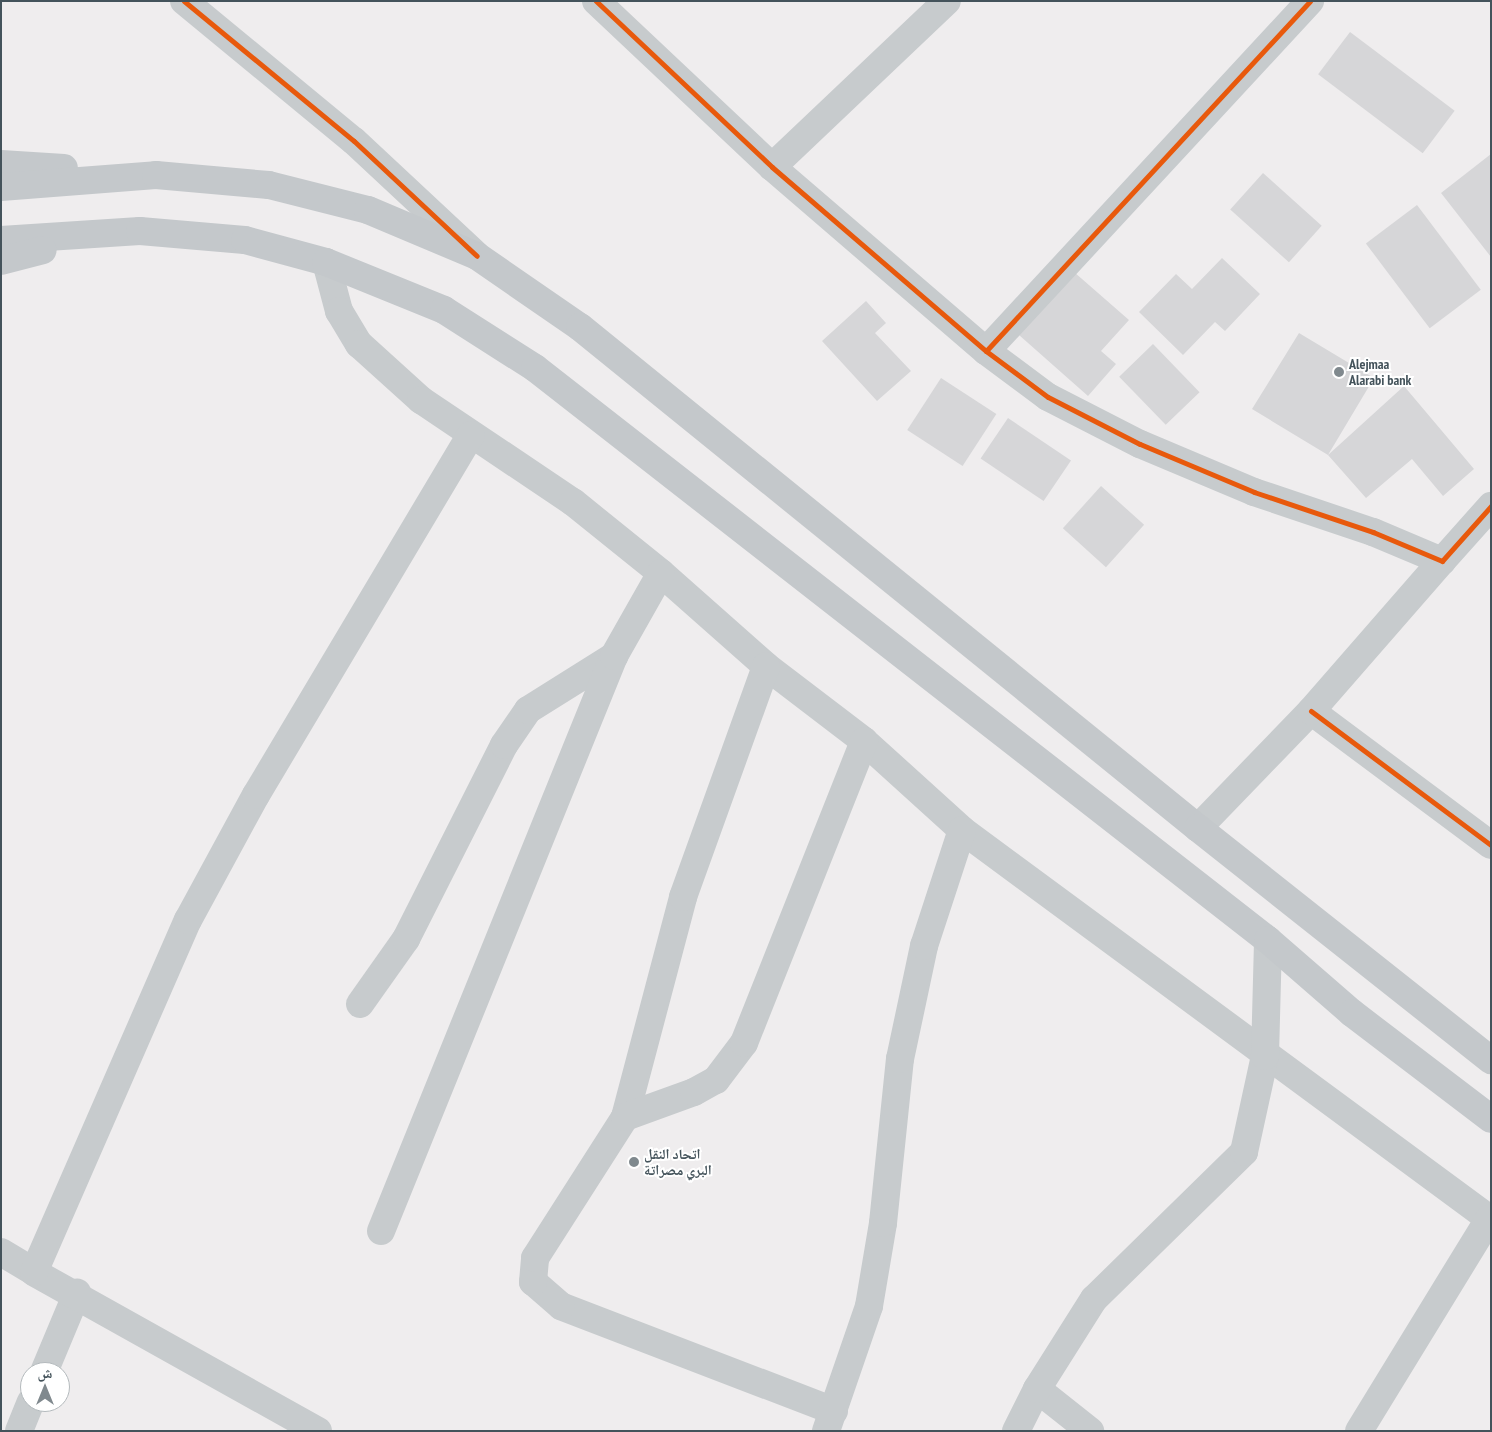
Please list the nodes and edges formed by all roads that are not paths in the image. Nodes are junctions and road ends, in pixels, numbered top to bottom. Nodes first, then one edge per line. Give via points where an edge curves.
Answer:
1 (184, 1) edge
2 (596, 1) edge
3 (947, 1) edge
4 (1310, 1) edge
5 (1, 164) edge
6 (772, 168) junction
7 (177, 175) junction
8 (1, 187) edge
9 (140, 231) junction
10 (1, 240) edge
11 (477, 256) junction
12 (1, 261) edge
13 (326, 262) junction
14 (986, 351) junction
15 (471, 435) junction
16 (1491, 506) edge
17 (1442, 561) junction
18 (661, 573) junction
19 (614, 656) junction
20 (766, 666) junction
21 (1311, 711) junction
22 (864, 741) junction
23 (1198, 828) junction
24 (962, 830) junction
25 (1491, 845) edge
26 (1268, 940) junction
27 (360, 1004) dead end
28 (1265, 1056) junction
29 (1491, 1060) edge
30 (625, 1117) junction
31 (1491, 1119) edge
32 (1490, 1219) edge
33 (381, 1231) dead end
34 (1, 1252) edge
35 (34, 1272) junction
36 (77, 1293) junction
37 (48, 1362) edge
38 (1037, 1389) junction
39 (27, 1412) edge
40 (830, 1421) edge
41 (19, 1431) edge
42 (318, 1431) edge
43 (1016, 1431) edge
44 (1090, 1431) edge
45 (1359, 1431) edge

1 - 11 street via 354,141
2 - 6 street
3 - 6 street
4 - 14 street
5 - 7 main road
6 - 14 street
7 - 8 main road
7 - 11 main road via 269,185 368,210
9 - 10 main road
9 - 12 main road
9 - 13 main road via 245,240
11 - 23 main road via 580,327
13 - 15 street via 340,311 359,344 421,400
13 - 26 main road via 444,310 535,368
14 - 17 street via 1048,397 1140,444 1254,492 1373,532
15 - 18 street via 572,502
15 - 35 street via 256,795 188,920
16 - 17 street
17 - 21 street
18 - 19 street
18 - 20 street
19 - 27 street via 528,710 504,745 406,939
19 - 33 street
20 - 22 street
20 - 30 street via 683,897
21 - 23 street
21 - 25 street
22 - 24 street
22 - 30 street via 744,1043 716,1080 694,1092
23 - 29 main road
24 - 28 street
24 - 40 street via 922,955 900,1059 883,1223 869,1306
26 - 28 street
26 - 31 main road via 1352,1014
28 - 32 street
28 - 38 street via 1244,1152 1094,1299
30 - 40 street via 536,1258 533,1282 561,1306
32 - 45 street
34 - 35 street
35 - 36 street
36 - 37 street
36 - 42 street
38 - 43 street
38 - 44 street
39 - 41 street

